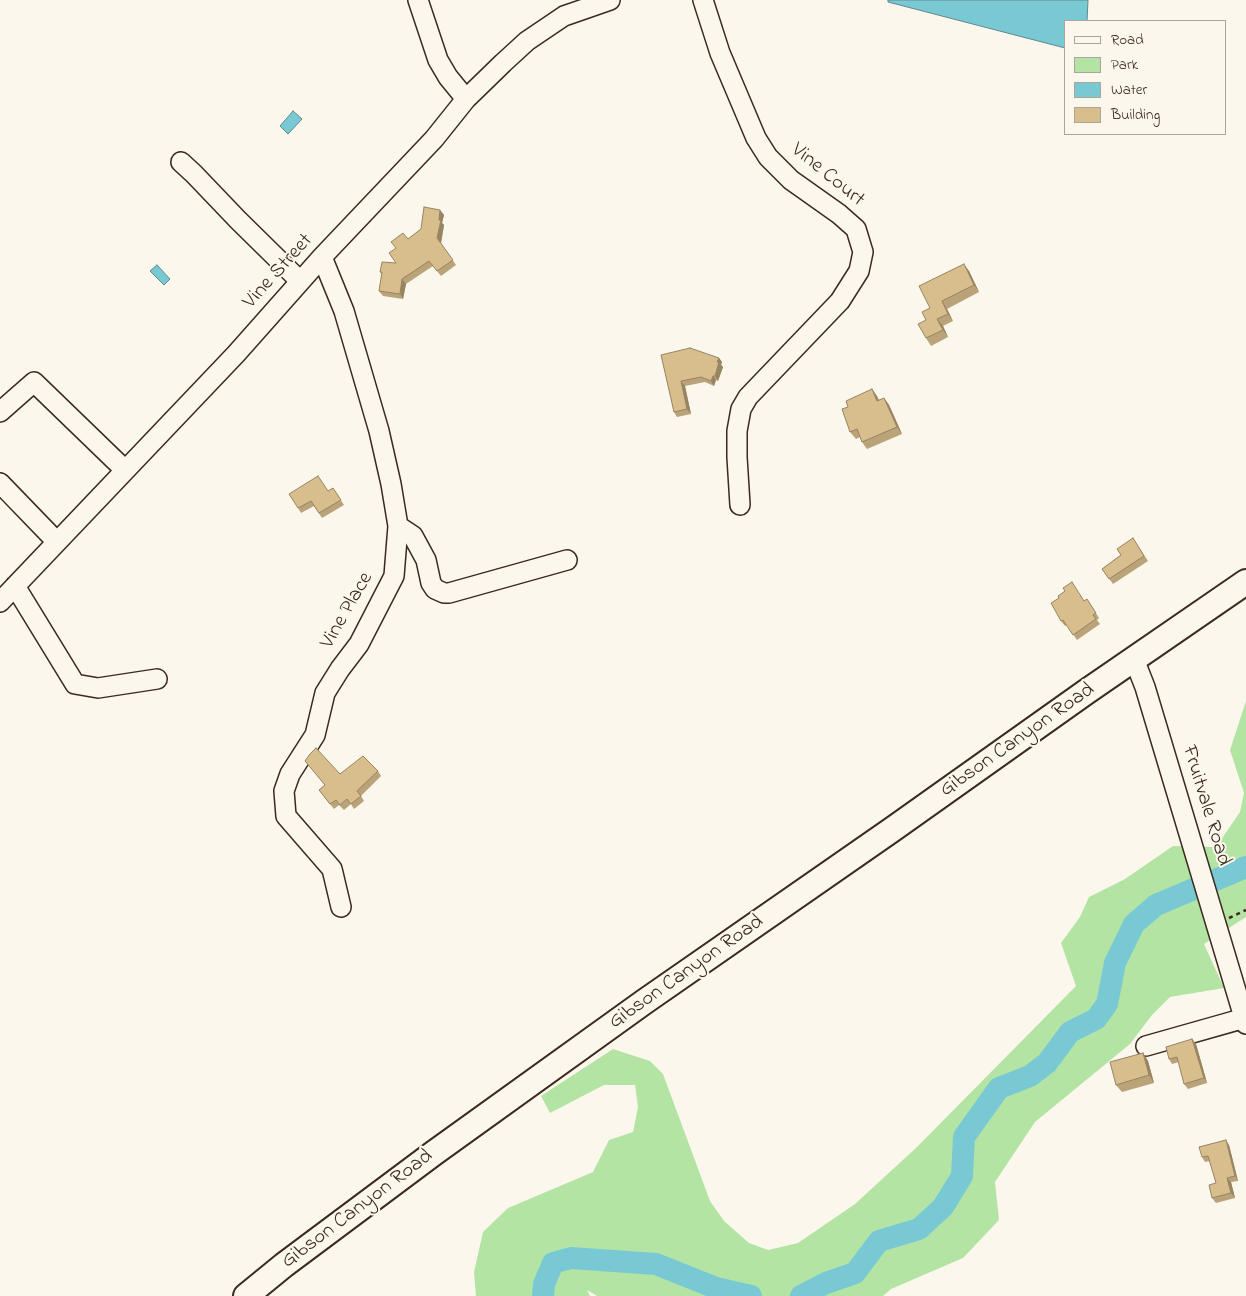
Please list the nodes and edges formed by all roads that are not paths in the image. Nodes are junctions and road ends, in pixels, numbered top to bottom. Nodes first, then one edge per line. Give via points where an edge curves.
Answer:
1 (418, 0) edge
2 (610, 0) edge
3 (703, 0) edge
4 (466, 99) junction
5 (181, 162) dead end
6 (322, 258) junction
7 (300, 281) junction
8 (0, 412) edge
9 (125, 470) junction
10 (0, 483) edge
11 (740, 505) dead end
12 (398, 526) junction
13 (57, 542) junction
14 (567, 560) dead end
15 (1246, 582) edge
16 (15, 586) junction
17 (0, 602) edge
18 (1134, 659) junction
19 (157, 679) dead end
20 (341, 907) dead end
21 (1244, 1011) edge
22 (1146, 1046) dead end
23 (246, 1296) edge

1 - 4 street via 438,60
2 - 4 street, Vine Street via 564,16 527,41
3 - 11 street, Vine Court via 720,53 756,138 768,157 791,180 856,229 863,252 859,271 840,301 748,397 741,410 737,440
4 - 6 street, Vine Street
5 - 7 street
6 - 7 street, Vine Street
6 - 12 street, Vine Place via 344,311 379,431
7 - 9 street, Vine Street via 236,354
8 - 9 street via 34,382
9 - 13 street, Vine Street
10 - 13 street
12 - 14 street via 413,536 426,560 431,583 444,593
12 - 20 street, Vine Place via 394,576 359,644 325,693 315,735 290,774 284,791 286,816 332,869
13 - 16 street, Vine Street
15 - 18 main road, Gibson Canyon Road
16 - 17 street, Vine Street
16 - 19 street via 75,684 98,688
18 - 21 street, Fruitvale Road
18 - 23 main road, Gibson Canyon Road via 552,1069
21 - 22 street

